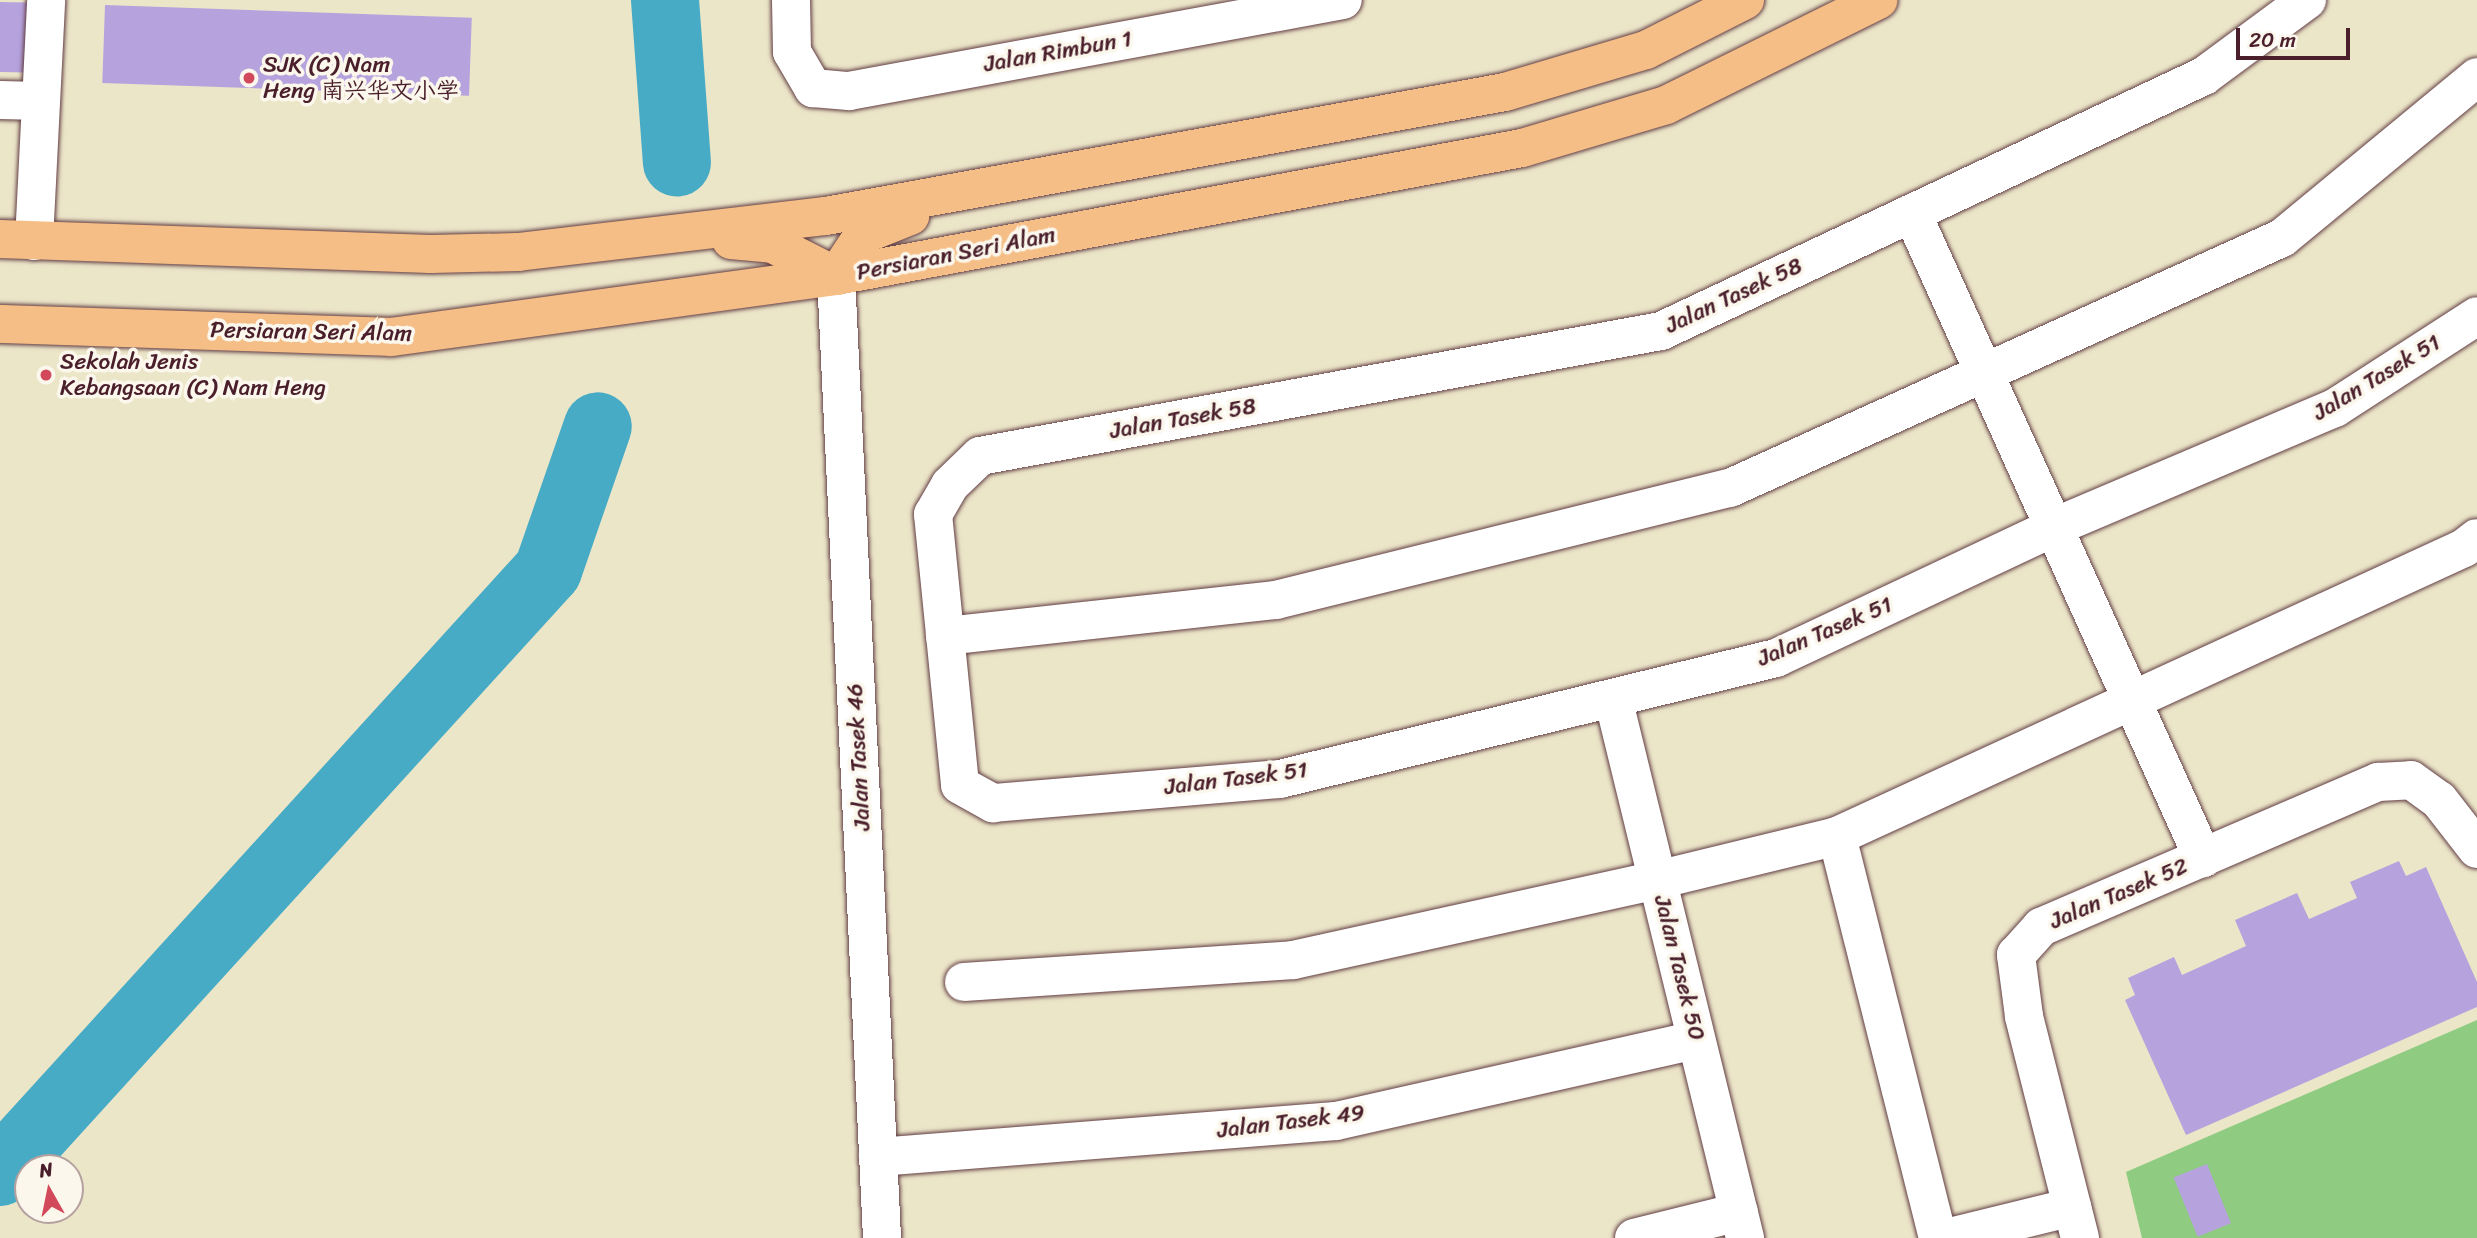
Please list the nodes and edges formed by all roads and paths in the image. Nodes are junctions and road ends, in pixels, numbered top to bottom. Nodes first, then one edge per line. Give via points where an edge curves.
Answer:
1 (46, 0) edge
2 (791, 0) edge
3 (1343, 0) edge
4 (1745, 0) edge
5 (1878, 0) edge
6 (2307, 0) edge
7 (2477, 77) edge
8 (0, 100) edge
9 (41, 101) junction
10 (978, 190) junction
11 (1912, 213) junction
12 (681, 233) junction
13 (17, 240) edge
14 (836, 276) junction
15 (2477, 316) edge
16 (0, 324) edge
17 (1984, 373) junction
18 (2054, 527) junction
19 (2473, 550) edge
20 (945, 636) junction
21 (1613, 698) junction
22 (2132, 702) junction
23 (1837, 836) junction
24 (2477, 849) edge
25 (2203, 858) junction
26 (1657, 880) junction
27 (964, 982) dead end
28 (1696, 1040) junction
29 (878, 1157) junction
30 (2076, 1222) edge
31 (1742, 1225) edge
32 (882, 1238) edge
33 (1634, 1238) edge
34 (1938, 1238) edge
35 (1946, 1238) edge

1 - 9 street
2 - 3 street, Jalan Rimbun 1 via 792,52 813,88 849,91
4 - 10 main road via 1646,50 1505,92
5 - 14 main road, Persiaran Seri Alam via 1667,105 1522,148
6 - 11 street, Jalan Tasek 58 via 2204,76
7 - 17 street via 2282,238
8 - 9 street
9 - 13 street
10 - 12 main road via 826,216
10 - 14 main road via 863,235
11 - 17 street
11 - 20 street, Jalan Tasek 58 via 1661,331 980,456 950,485 933,514
12 - 13 main road via 517,252 431,254
12 - 14 main road via 774,244
14 - 16 main road, Persiaran Seri Alam via 391,337
14 - 29 street, Jalan Tasek 46
15 - 18 street, Jalan Tasek 51 via 2335,408
17 - 18 street
17 - 20 street via 1730,488 1276,600
18 - 21 street, Jalan Tasek 51 via 1776,658
18 - 22 street
19 - 22 street
20 - 21 street, Jalan Tasek 51 via 960,785 993,803 1280,779
21 - 26 street, Jalan Tasek 50
22 - 23 street
22 - 25 street
23 - 26 street
23 - 34 street
24 - 25 street, Jalan Tasek 52 via 2440,800 2411,780 2378,782
25 - 30 street, Jalan Tasek 52 via 2041,927 2016,955 2024,1016
26 - 27 street via 1293,960
26 - 28 street, Jalan Tasek 50
28 - 29 street, Jalan Tasek 49 via 1336,1121
28 - 31 street, Jalan Tasek 50
29 - 32 street, Jalan Tasek 46
30 - 35 street
31 - 33 street

